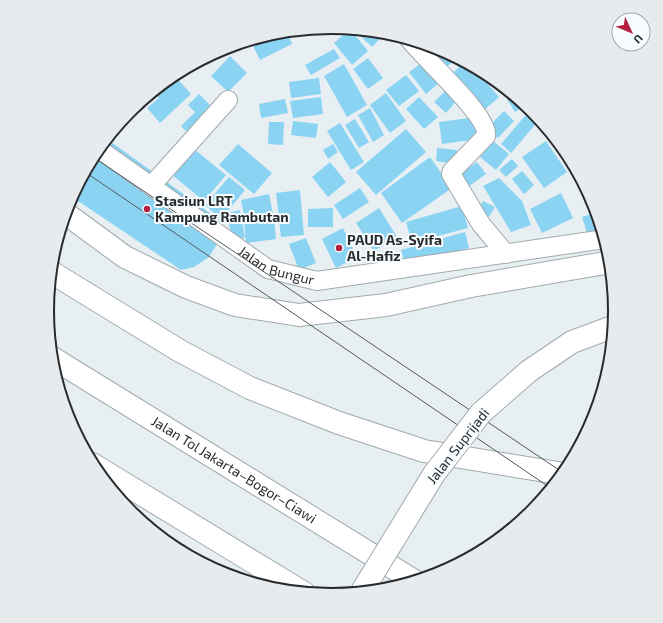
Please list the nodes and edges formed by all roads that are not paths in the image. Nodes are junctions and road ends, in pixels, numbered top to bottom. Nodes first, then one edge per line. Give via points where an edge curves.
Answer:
1 (417, 48) edge
2 (228, 100) dead end
3 (104, 153) edge
4 (151, 186) junction
5 (71, 217) edge
6 (600, 240) edge
7 (506, 254) junction
8 (605, 263) edge
9 (58, 264) edge
10 (56, 275) edge
11 (100, 302) junction
12 (608, 329) edge
13 (58, 361) edge
14 (105, 472) edge
15 (557, 473) edge
16 (409, 578) edge
17 (294, 587) edge
18 (365, 587) edge

1 - 7 street via 470,105 486,129 486,136 451,174 481,224
2 - 4 street
3 - 4 street, Jalan Bungur
4 - 7 street, Jalan Bungur via 268,268 312,280 332,280
5 - 8 main road via 125,257 186,287 234,305 299,315 386,305 471,286
6 - 7 street, Jalan Bungur
9 - 11 main road
10 - 11 main road
11 - 15 main road via 180,351 250,388 339,423 424,451
12 - 18 main road, Jalan Suprijadi, bridge via 572,342 529,371 481,413 434,474
13 - 16 main road, Jalan Tol Jakarta–Bogor–Ciawi
14 - 17 main road

